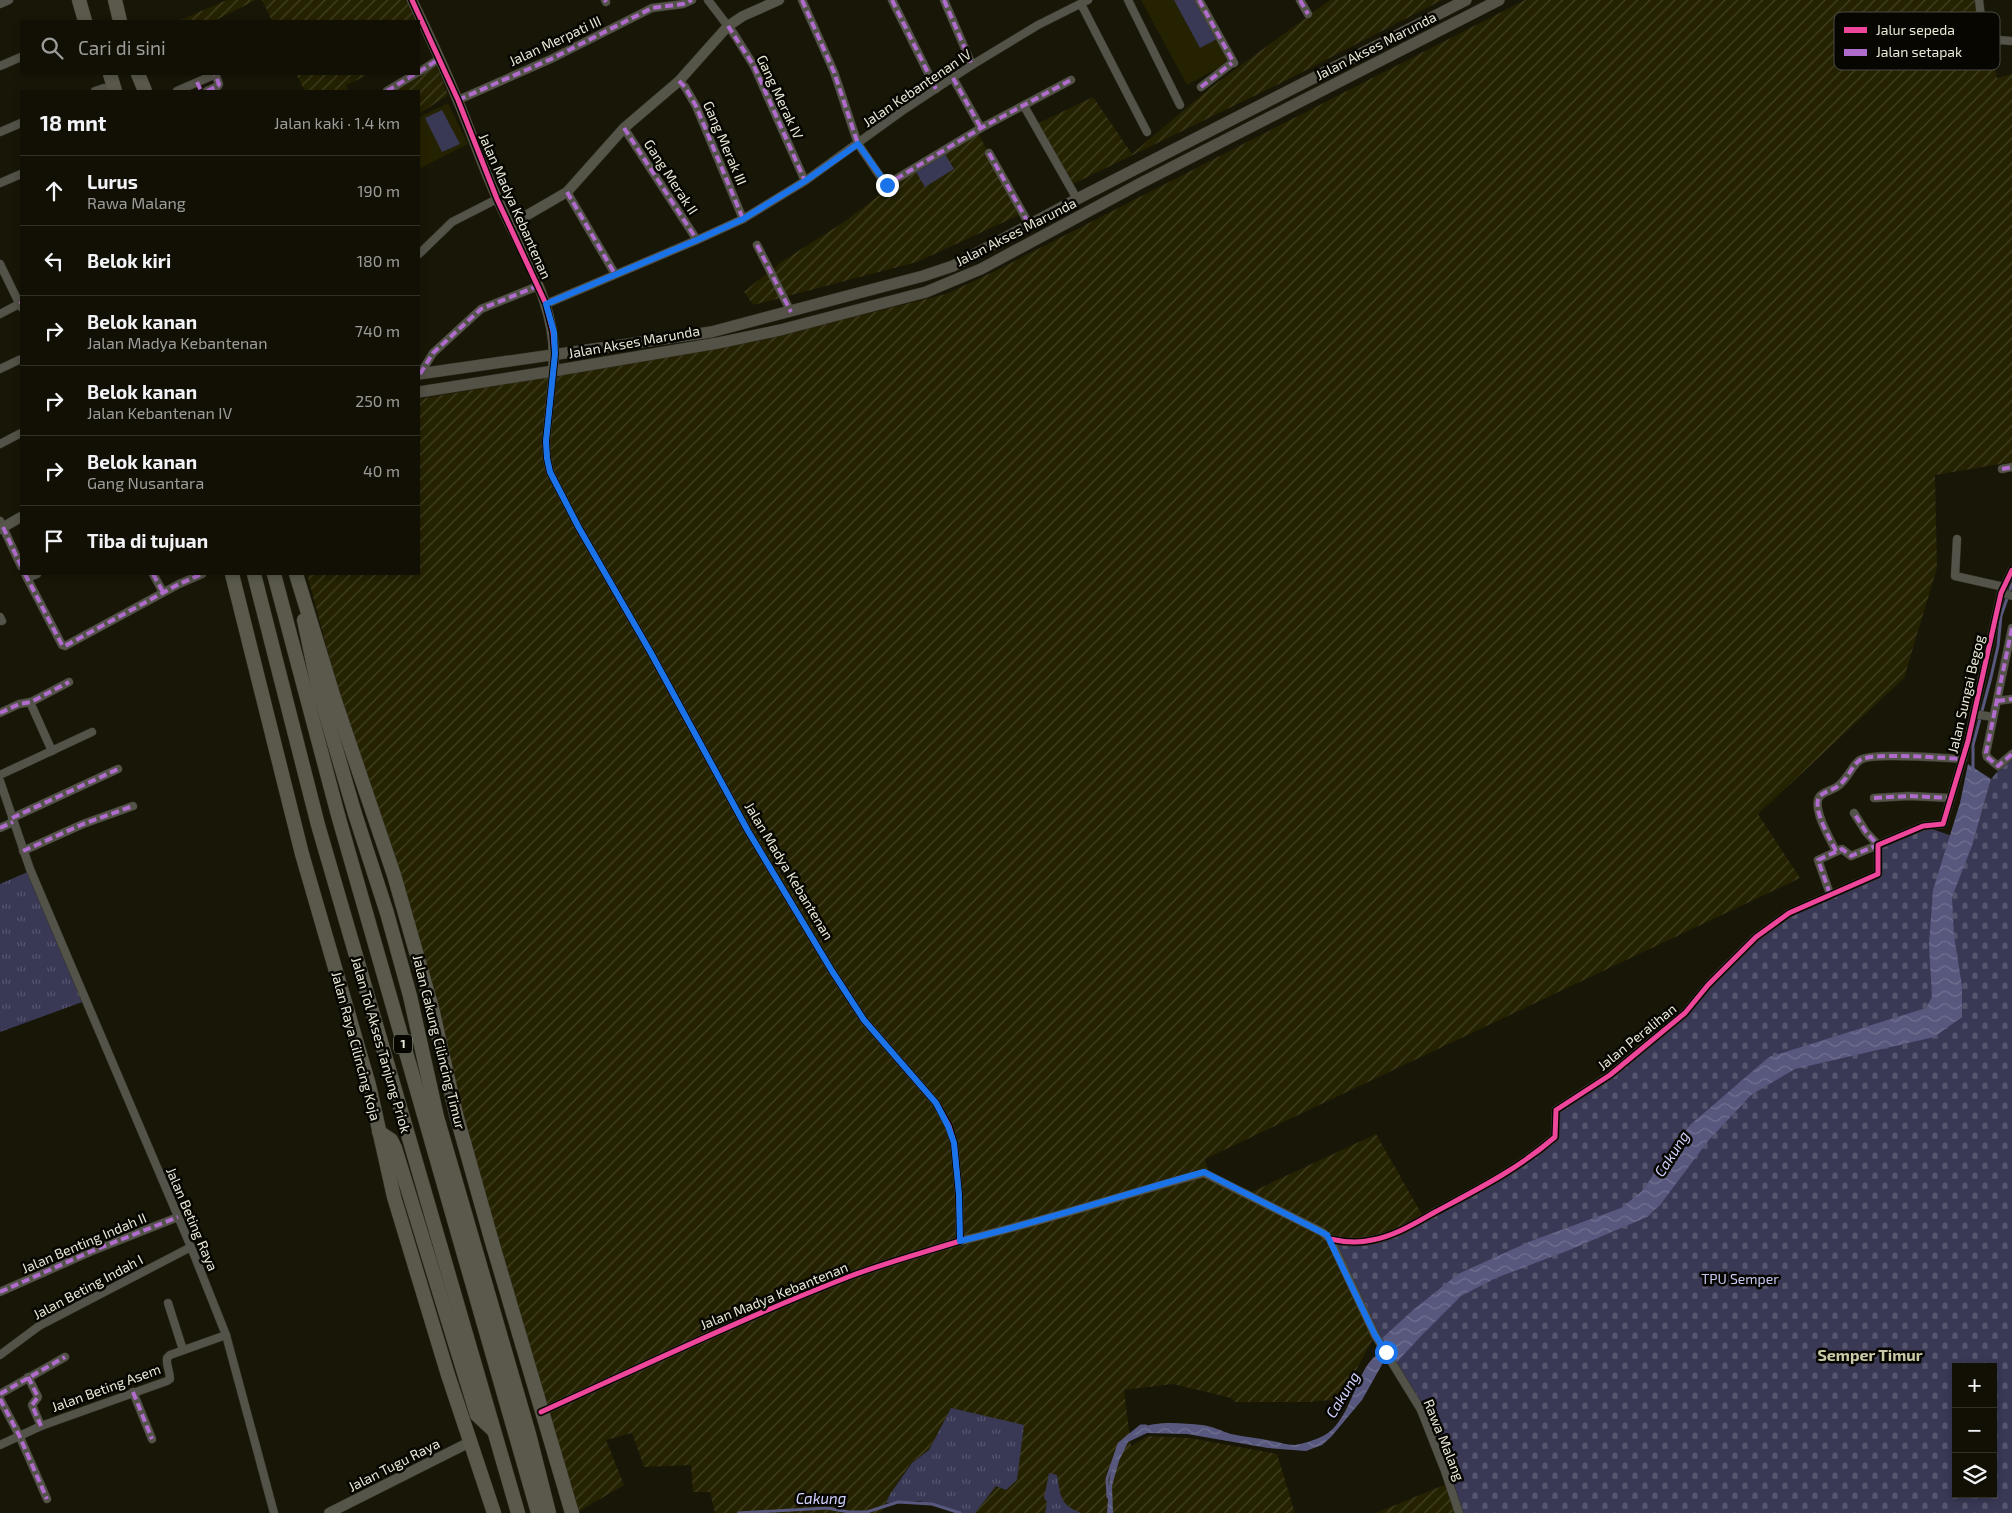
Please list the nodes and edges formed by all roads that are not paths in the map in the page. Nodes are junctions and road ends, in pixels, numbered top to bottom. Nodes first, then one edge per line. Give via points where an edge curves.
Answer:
1 (9, 0) edge
2 (79, 0) edge
3 (89, 0) edge
4 (108, 0) edge
5 (115, 0) edge
6 (412, 0) edge
7 (692, 0) edge
8 (708, 0) edge
9 (780, 0) edge
10 (802, 0) edge
11 (892, 0) edge
12 (944, 0) edge
13 (1128, 0) edge
14 (1199, 0) edge
15 (1300, 0) edge
16 (1466, 0) edge
17 (1499, 0) edge
18 (1084, 2) edge
19 (0, 4) edge
20 (1308, 14) dead end
21 (85, 20) edge
22 (94, 20) edge
23 (114, 20) edge
24 (120, 20) edge
25 (728, 26) junction
26 (20, 57) edge
27 (439, 59) junction
28 (972, 65) junction
29 (0, 66) edge
30 (420, 71) edge
31 (100, 75) edge
32 (110, 75) edge
33 (130, 75) edge
34 (138, 75) edge
35 (213, 75) edge
36 (215, 75) edge
37 (413, 75) edge
38 (953, 78) junction
39 (1071, 80) dead end
40 (679, 81) junction
41 (196, 82) junction
42 (1201, 87) dead end
43 (936, 89) junction
44 (105, 90) edge
45 (136, 90) edge
46 (145, 90) edge
47 (179, 90) edge
48 (200, 90) edge
49 (209, 90) edge
50 (389, 90) edge
51 (458, 100) junction
52 (1180, 105) dead end
53 (1024, 106) junction
54 (20, 123) edge
55 (624, 128) junction
56 (981, 128) junction
57 (0, 132) edge
58 (1147, 132) dead end
59 (858, 144) junction
60 (989, 153) dead end
61 (20, 174) edge
62 (805, 181) junction
63 (0, 183) edge
64 (567, 192) junction
65 (497, 199) junction
66 (1077, 199) junction
67 (743, 219) junction
68 (1029, 224) junction
69 (510, 225) junction
70 (697, 240) junction
71 (757, 245) dead end
72 (420, 253) edge
73 (0, 264) edge
74 (615, 274) junction
75 (538, 286) junction
76 (20, 303) edge
77 (546, 304) junction
78 (20, 305) edge
79 (791, 312) junction
80 (0, 314) edge
81 (555, 354) junction
82 (20, 359) edge
83 (0, 369) edge
84 (553, 372) junction
85 (420, 374) edge
86 (420, 392) edge
87 (20, 434) edge
88 (0, 444) edge
89 (2012, 467) edge
90 (2002, 468) dead end
91 (20, 518) edge
92 (1, 526) edge
93 (1957, 540) dead end
94 (20, 564) edge
95 (2012, 570) edge
96 (154, 575) edge
97 (200, 575) edge
98 (232, 575) edge
99 (254, 575) edge
100 (274, 575) edge
101 (296, 575) edge
102 (26, 576) edge
103 (2002, 591) junction
104 (163, 592) junction
105 (2012, 596) edge
106 (303, 600) junction
107 (2012, 631) edge
108 (69, 682) dead end
109 (2012, 699) edge
110 (1996, 700) junction
111 (30, 702) junction
112 (0, 714) edge
113 (1976, 714) junction
114 (1991, 717) junction
115 (92, 732) dead end
116 (52, 751) junction
117 (2012, 754) edge
118 (1963, 759) junction
119 (118, 769) dead end
120 (0, 775) edge
121 (0, 781) edge
122 (1874, 798) dead end
123 (1951, 798) junction
124 (133, 806) dead end
125 (1854, 813) dead end
126 (13, 820) junction
127 (0, 828) edge
128 (1878, 845) junction
129 (23, 851) junction
130 (1836, 851) junction
131 (1830, 894) junction
132 (379, 1132) junction
133 (178, 1217) junction
134 (1330, 1239) junction
135 (960, 1241) junction
136 (191, 1247) junction
137 (0, 1292) edge
138 (168, 1303) dead end
139 (226, 1335) junction
140 (183, 1350) junction
141 (0, 1355) edge
142 (65, 1357) dead end
143 (28, 1377) junction
144 (133, 1392) junction
145 (0, 1394) edge
146 (0, 1399) edge
147 (541, 1412) junction
148 (41, 1426) junction
149 (493, 1430) junction
150 (19, 1435) junction
151 (152, 1439) dead end
152 (472, 1441) junction
153 (0, 1445) edge
154 (47, 1499) dead end
155 (274, 1513) edge
156 (329, 1513) edge
157 (494, 1513) edge
158 (518, 1513) edge
159 (538, 1513) edge
160 (549, 1513) edge
161 (572, 1513) edge
162 (1458, 1513) edge

1 - 19 street
2 - 21 highway
3 - 22 highway
4 - 23 highway
5 - 24 highway
6 - 27 street, Jalan Madya Kebantenan
7 - 51 street, Jalan Merpati III via 652,8 551,59
8 - 25 street, Gang Merak IV
9 - 25 street, Jalan Madya Kebantenan
10 - 59 street via 834,72
11 - 43 street
12 - 28 street
13 - 52 street
14 - 42 street via 1233,63
15 - 20 street
16 - 66 main road, Jalan Akses Marunda
17 - 84 main road, Jalan Akses Marunda via 981,269 926,292 780,330
18 - 28 street, Jalan Kebantenan IV via 1038,25
18 - 58 street
25 - 40 street, Jalan Madya Kebantenan
25 - 62 street, Gang Merak IV via 754,66
26 - 29 street
27 - 30 street
27 - 51 street, Jalan Madya Kebantenan
28 - 38 street, Jalan Kebantenan IV
31 - 44 highway
32 - 44 highway
33 - 45 highway
34 - 46 highway
35 - 41 street
36 - 49 street via 219,84
37 - 50 street
38 - 43 street, Jalan Kebantenan IV
38 - 56 street
39 - 53 street
40 - 55 street, Jalan Madya Kebantenan
40 - 67 street, Gang Merak III via 696,106
41 - 47 street
41 - 48 street
43 - 59 street, Jalan Kebantenan IV
51 - 65 street, Jalan Madya Kebantenan
53 - 56 street
53 - 66 street
54 - 57 street
55 - 64 street, Jalan Madya Kebantenan
55 - 70 street, Gang Merak II
56 - 59 street via 887,185
59 - 62 street, Jalan Kebantenan IV
60 - 68 street
61 - 63 street
62 - 67 street, Jalan Kebantenan IV
64 - 69 street, Jalan Madya Kebantenan
64 - 74 street
65 - 69 street, Jalan Madya Kebantenan
65 - 72 street via 452,222
66 - 68 main road, Jalan Akses Marunda
67 - 70 street, Jalan Kebantenan IV
68 - 79 main road, Jalan Akses Marunda via 953,266
69 - 75 street, Jalan Madya Kebantenan
70 - 74 street, Jalan Kebantenan IV
71 - 79 street
73 - 76 street
74 - 77 street, Jalan Kebantenan IV
75 - 77 street, Jalan Madya Kebantenan
75 - 85 street via 481,309 433,353
77 - 81 street, Jalan Madya Kebantenan via 554,332
78 - 80 street
79 - 81 main road, Jalan Akses Marunda via 711,332
81 - 84 street, Jalan Madya Kebantenan
81 - 85 main road, Jalan Akses Marunda
82 - 83 street
84 - 86 main road, Jalan Akses Marunda
84 - 135 street, Jalan Madya Kebantenan via 546,441 550,472 748,831 832,971 864,1020 936,1103 954,1143
87 - 88 street
89 - 90 street
91 - 92 street
92 - 94 street
93 - 103 street via 1955,576
95 - 103 street, Jalan Sungai Begog
96 - 104 street
97 - 104 street
98 - 132 highway, Jalan Raya Cilincing Koja via 302,854 362,1061
99 - 149 highway, Jalan Tol Akses Tanjung Priok / 1 via 318,825
100 - 159 highway, Jalan Tol Akses Tanjung Priok / 1 via 338,815
101 - 106 highway, Jalan Cakung Cilincing Timur
102 - 104 street via 65,646
103 - 105 street
103 - 113 street, Jalan Sungai Begog
106 - 147 highway, Jalan Cakung Cilincing Timur via 394,875 432,1008 456,1114
106 - 160 highway via 304,626 319,691 402,968 437,1117
107 - 110 street
108 - 111 street
109 - 110 street
110 - 114 street
111 - 112 street
111 - 116 street
113 - 114 street
113 - 118 street, Jalan Sungai Begog
114 - 117 street via 1986,755 1998,766
115 - 116 street
116 - 120 street
118 - 123 street, Jalan Sungai Begog
118 - 130 street via 1880,755 1862,758 1839,786 1818,799 1823,825
119 - 126 street
121 - 126 street, Jalan Beting Raya
122 - 123 street
123 - 128 street, Jalan Sungai Begog via 1943,824 1923,826
124 - 129 street
125 - 128 street
126 - 127 street
126 - 129 street, Jalan Beting Raya
128 - 130 street via 1851,856 1842,849
128 - 131 street, Jalan Peralihan via 1878,874
129 - 133 street, Jalan Beting Raya
130 - 131 street via 1817,861
131 - 134 street, Jalan Peralihan via 1789,913 1756,937 1685,1013 1610,1074 1556,1110 1555,1137 1506,1175 1397,1232 1372,1240
132 - 149 highway via 395,1148 478,1415
132 - 152 highway, Jalan Raya Cilincing Koja via 394,1197 448,1375
133 - 136 street, Jalan Beting Raya
133 - 137 street, Jalan Benting Indah II
134 - 135 street via 1204,1172 1035,1223
134 - 162 street, Rawa Malang via 1378,1339 1421,1410
135 - 147 street, Jalan Madya Kebantenan via 849,1277 782,1304 644,1363
136 - 139 street, Jalan Beting Raya
136 - 141 street, Jalan Beting Indah I via 39,1326
138 - 140 street
139 - 140 street, Jalan Beting Asem
139 - 155 street, Jalan Beting Raya
140 - 144 street, Jalan Beting Asem via 167,1358 170,1379
142 - 143 street
143 - 145 street
143 - 148 street via 38,1397 32,1405
144 - 148 street, Jalan Beting Asem
144 - 151 street
146 - 150 street
147 - 161 highway, Jalan Cakung Cilincing Timur
148 - 150 street, Jalan Beting Asem
149 - 158 highway, Jalan Tol Akses Tanjung Priok / 1
150 - 153 street, Jalan Beting Asem
150 - 154 street
152 - 156 street, Jalan Tugu Raya
152 - 157 highway, Jalan Raya Cilincing Koja

